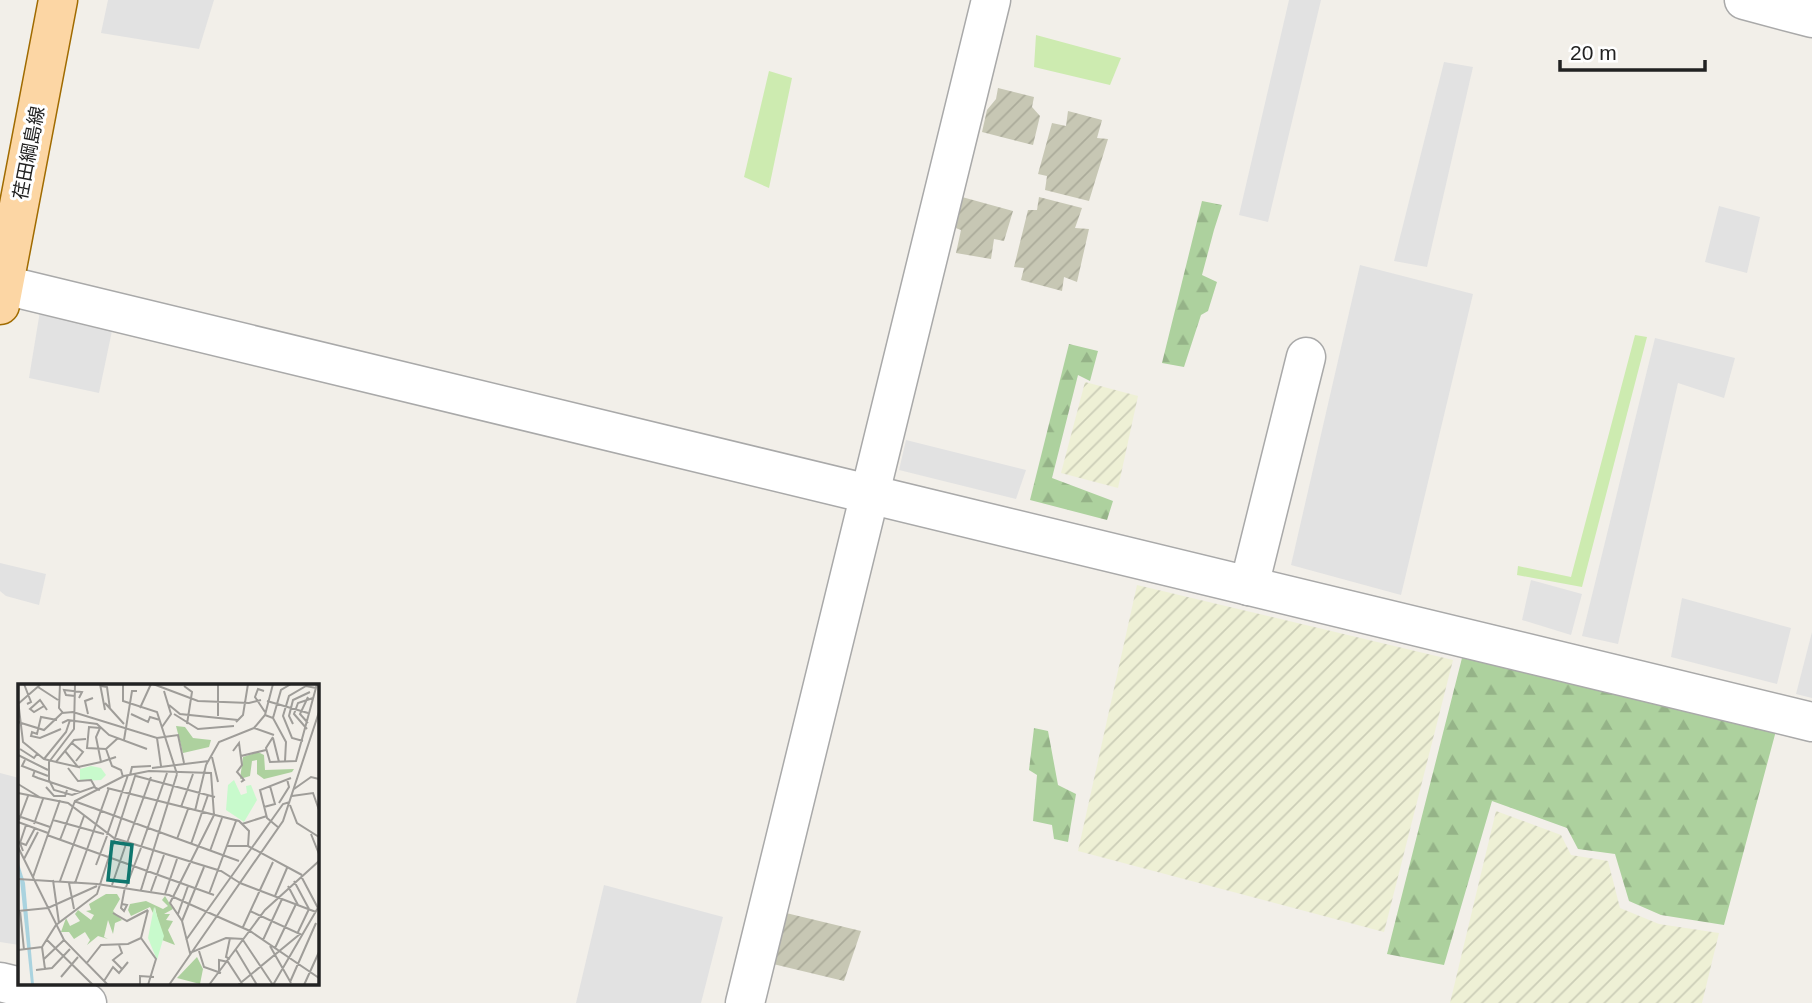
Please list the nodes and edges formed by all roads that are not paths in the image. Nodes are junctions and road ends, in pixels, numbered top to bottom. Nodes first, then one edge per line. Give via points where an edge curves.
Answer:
1 (58, 0) edge
2 (990, 0) edge
3 (1744, 0) edge
4 (1812, 18) edge
5 (2, 295) edge
6 (1306, 357) dead end
7 (870, 494) junction
8 (1249, 586) junction
9 (1812, 722) edge
10 (0, 982) edge
11 (86, 1003) edge
12 (745, 1003) edge

1 - 5 main road, 荏田綱島線
2 - 7 street
3 - 4 street
5 - 7 street
6 - 8 street
7 - 8 street
7 - 12 street
8 - 9 street
10 - 11 street

